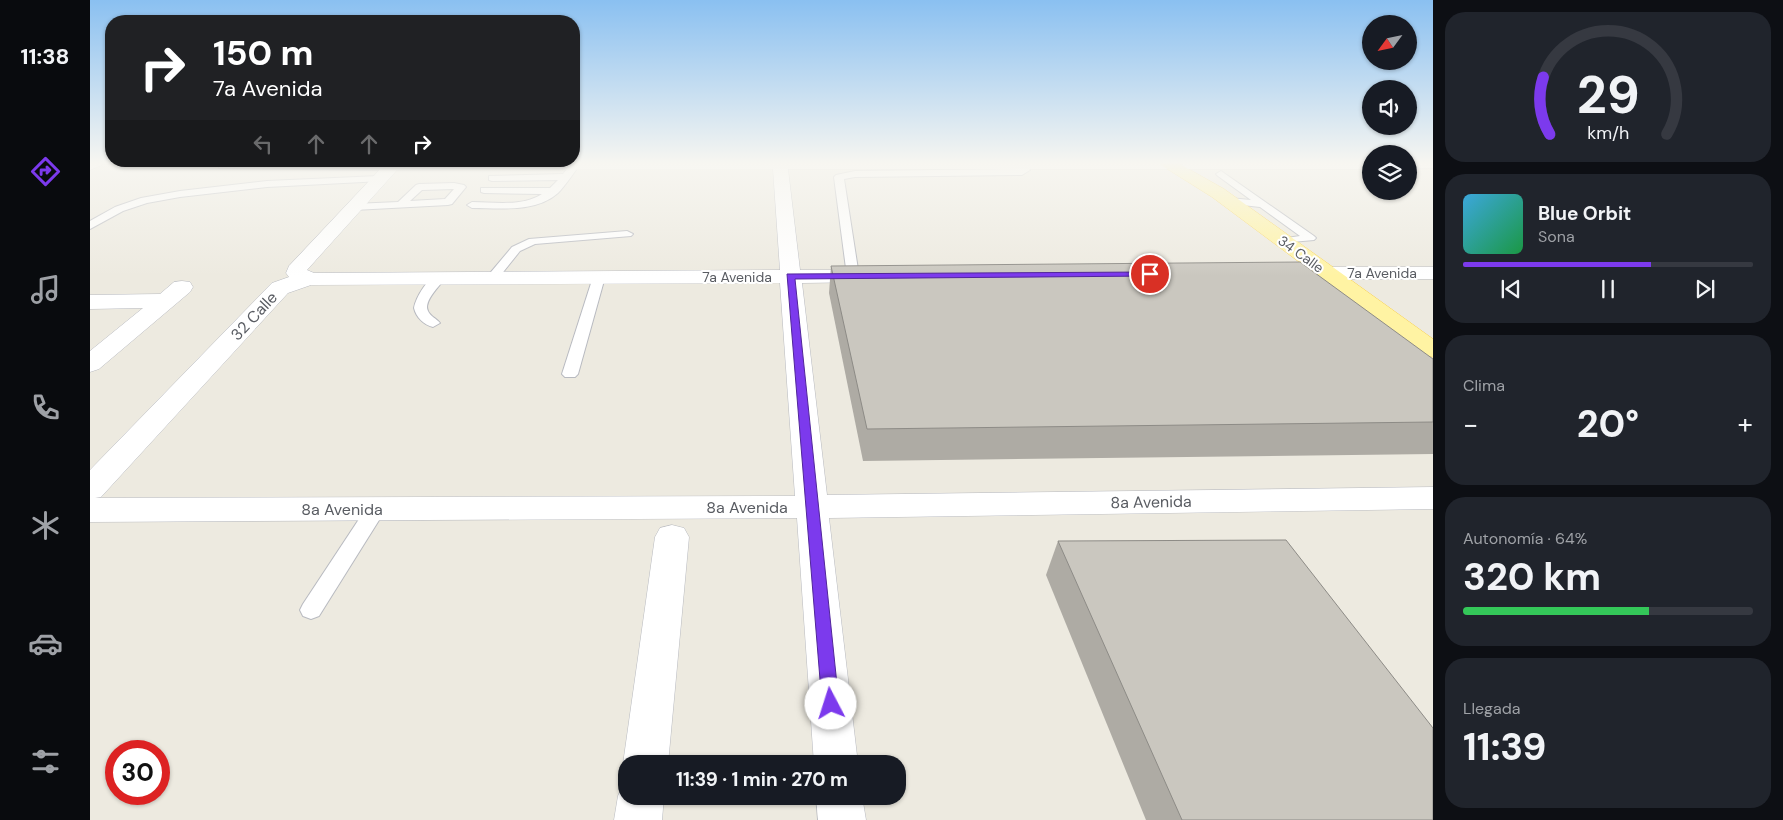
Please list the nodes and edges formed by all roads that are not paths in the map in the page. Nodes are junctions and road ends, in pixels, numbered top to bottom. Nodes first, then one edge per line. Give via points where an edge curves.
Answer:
1 (144, 200) edge
2 (360, 200) edge
3 (405, 200) edge
4 (450, 200) edge
5 (537, 200) edge
6 (790, 200) edge
7 (842, 200) edge
8 (1242, 200) edge
9 (1257, 200) edge
10 (1257, 200) edge
11 (1263, 204) junction
12 (400, 205) junction
13 (472, 205) dead end
14 (354, 207) junction
15 (90, 226) edge
16 (627, 234) dead end
17 (1284, 241) junction
18 (1328, 273) junction
19 (1433, 273) edge
20 (1288, 274) edge
21 (790, 276) junction
22 (853, 276) junction
23 (892, 276) edge
24 (599, 277) junction
25 (439, 278) junction
26 (492, 278) junction
27 (311, 279) junction
28 (90, 302) edge
29 (433, 323) dead end
30 (1433, 350) edge
31 (95, 354) edge
32 (570, 374) dead end
33 (90, 488) edge
34 (1433, 498) edge
35 (812, 507) junction
36 (376, 509) junction
37 (90, 510) edge
38 (672, 537) dead end
39 (311, 610) dead end
40 (646, 755) edge
41 (835, 755) edge
42 (640, 805) edge
43 (840, 805) edge
44 (638, 820) edge
45 (842, 820) edge

1 - 15 lane via 119,209
2 - 14 street
3 - 12 lane
4 - 12 lane
5 - 13 lane via 530,204
6 - 21 street
7 - 22 lane
8 - 17 main road, 34 Calle
9 - 11 lane
10 - 11 lane
11 - 17 lane via 1310,238
12 - 14 lane
14 - 27 street via 296,270 296,273
16 - 26 lane via 533,241 516,249
17 - 18 main road, 34 Calle
18 - 19 street, 7a Avenida
18 - 20 street, 7a Avenida
18 - 30 main road, 34 Calle
21 - 22 street, 7a Avenida
21 - 24 street, 7a Avenida
21 - 35 street
22 - 23 street, 7a Avenida
24 - 26 street, 7a Avenida
24 - 32 lane
25 - 26 street, 7a Avenida
25 - 27 street, 7a Avenida
25 - 29 lane via 420,307
27 - 33 street, 32 Calle via 280,288
28 - 31 street via 173,294
34 - 35 street, 8a Avenida
35 - 36 street, 8a Avenida
35 - 41 street
36 - 37 street, 8a Avenida
36 - 39 lane
38 - 40 street
42 - 44 street
43 - 45 street

